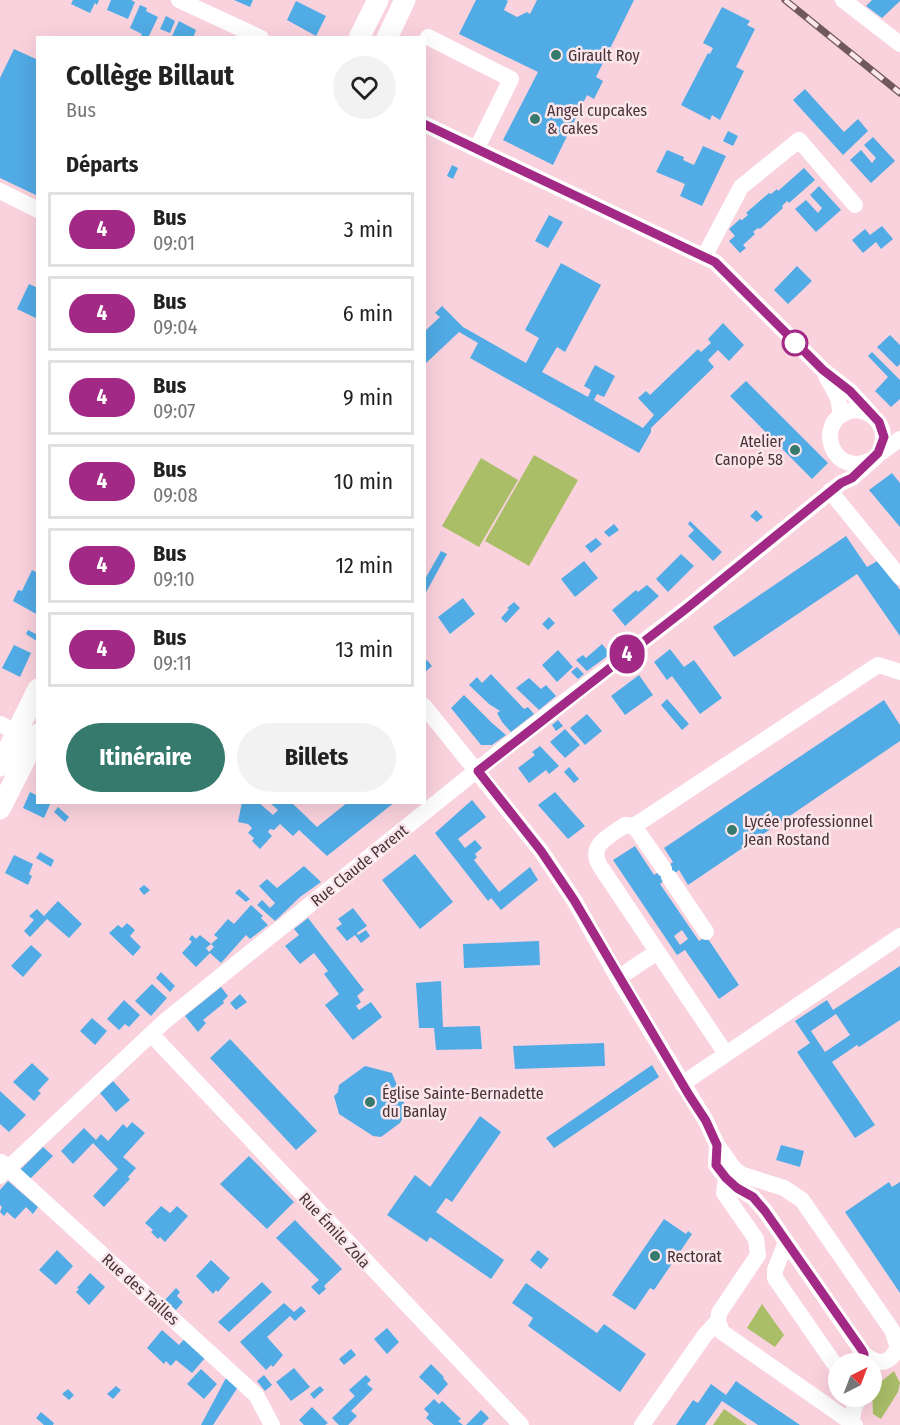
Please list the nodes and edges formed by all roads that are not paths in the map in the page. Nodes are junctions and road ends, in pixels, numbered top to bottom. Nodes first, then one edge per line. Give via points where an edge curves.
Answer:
1 (179, 0) edge
2 (378, 0) edge
3 (387, 0) edge
4 (405, 0) edge
5 (843, 0) edge
6 (257, 36) edge
7 (360, 36) edge
8 (370, 36) edge
9 (388, 36) edge
10 (428, 37) dead end
11 (900, 44) edge
12 (426, 125) edge
13 (477, 148) junction
14 (0, 191) edge
15 (855, 205) dead end
16 (36, 209) edge
17 (704, 257) junction
18 (823, 370) junction
19 (841, 415) junction
20 (878, 423) junction
21 (900, 431) edge
22 (900, 439) edge
23 (874, 458) junction
24 (830, 491) junction
25 (900, 577) edge
26 (900, 672) edge
27 (36, 692) edge
28 (426, 708) edge
29 (8, 728) edge
30 (36, 738) edge
31 (0, 766) edge
32 (478, 771) junction
33 (0, 809) edge
34 (634, 826) junction
35 (706, 932) dead end
36 (900, 936) edge
37 (657, 952) junction
38 (618, 978) junction
39 (151, 1035) junction
40 (726, 1054) junction
41 (682, 1084) junction
42 (717, 1145) junction
43 (3, 1168) edge
44 (726, 1178) junction
45 (802, 1200) junction
46 (765, 1211) junction
47 (786, 1242) junction
48 (718, 1322) junction
49 (860, 1353) edge
50 (828, 1355) edge
51 (882, 1363) edge
52 (854, 1407) edge
53 (853, 1424) edge
54 (272, 1425) edge
55 (521, 1425) edge
56 (642, 1425) edge

1 - 6 street
2 - 7 main road
3 - 8 street
4 - 9 main road
5 - 11 street
10 - 13 street via 511,79
12 - 13 street
13 - 17 street
14 - 16 street
15 - 17 street via 799,140 741,187
17 - 18 street via 715,262
18 - 19 street via 838,398
18 - 20 street via 850,391
19 - 20 street via 854,410 868,413
19 - 23 street via 831,430 830,442 835,453 854,464
20 - 21 street via 893,433
20 - 23 street via 883,442
22 - 23 street, Rue Claude Parent
23 - 24 street, Rue Claude Parent
24 - 25 street
24 - 32 street, Rue Claude Parent
26 - 34 street via 878,665
27 - 29 main road
28 - 32 street
29 - 31 main road
30 - 33 main road
32 - 38 street via 541,851
32 - 39 street, Rue Claude Parent
34 - 35 street
34 - 37 street via 625,825 600,842 597,861
36 - 40 street
37 - 38 street
37 - 40 street
38 - 41 street
39 - 43 street, Rue Claude Parent
39 - 55 street, Rue Émile Zola
40 - 41 street
41 - 42 street
42 - 44 street via 716,1165
42 - 45 street via 735,1170 784,1188
43 - 54 street, Rue des Tailles via 256,1395
44 - 46 street
44 - 48 street via 724,1193 759,1248 719,1313
45 - 46 street via 778,1198
45 - 51 street via 892,1330 898,1348
46 - 47 street
47 - 49 street
47 - 50 street via 775,1278
48 - 53 street via 725,1336
48 - 56 street
52 - 53 street

